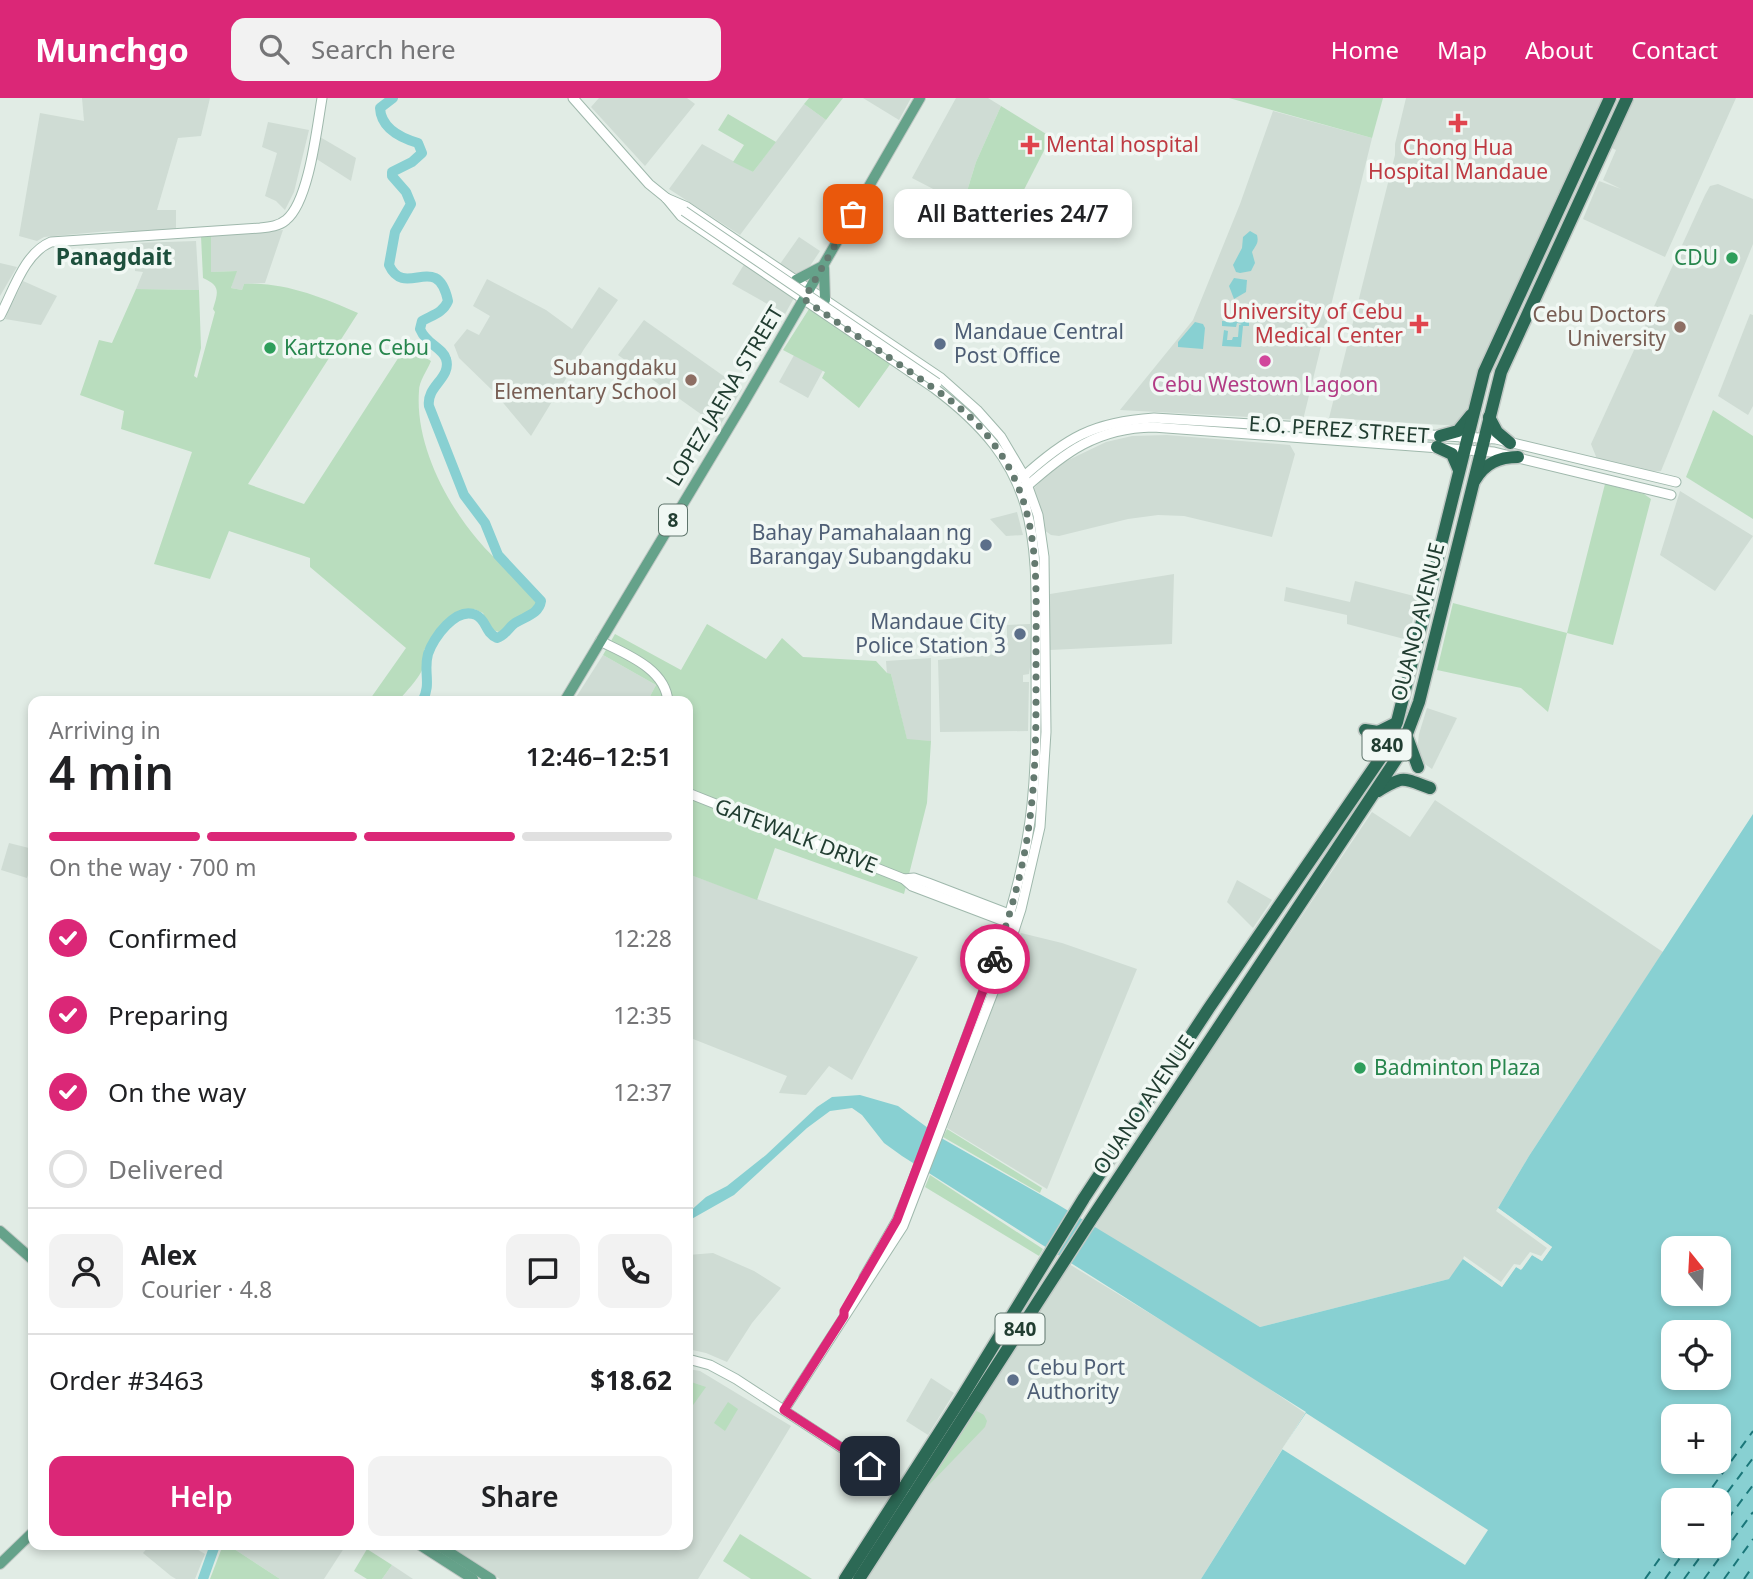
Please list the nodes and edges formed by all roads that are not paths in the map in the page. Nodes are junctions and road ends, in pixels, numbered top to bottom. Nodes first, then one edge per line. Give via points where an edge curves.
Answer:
1 (322, 98) edge
2 (573, 98) edge
3 (920, 98) edge
4 (1610, 98) edge
5 (1627, 98) edge
6 (666, 198) junction
7 (1547, 236) junction
8 (1561, 241) junction
9 (824, 264) junction
10 (796, 280) junction
11 (810, 289) junction
12 (804, 299) junction
13 (825, 300) junction
14 (0, 316) edge
15 (1476, 405) junction
16 (973, 413) junction
17 (1489, 417) junction
18 (1438, 442) junction
19 (1510, 443) junction
20 (1466, 444) junction
21 (1482, 445) junction
22 (1518, 457) junction
23 (1459, 472) junction
24 (1676, 482) dead end
25 (1023, 484) junction
26 (1471, 490) junction
27 (1671, 495) dead end
28 (600, 641) junction
29 (568, 696) edge
30 (667, 696) edge
31 (1397, 722) junction
32 (1365, 730) dead end
33 (1406, 737) junction
34 (1418, 767) dead end
35 (1430, 788) dead end
36 (1374, 793) junction
37 (693, 795) edge
38 (1030, 825) junction
39 (1040, 827) junction
40 (1013, 920) junction
41 (0, 1223) edge
42 (0, 1231) edge
43 (28, 1248) edge
44 (28, 1256) edge
45 (693, 1360) edge
46 (784, 1410) junction
47 (909, 1492) junction
48 (28, 1537) edge
49 (428, 1550) edge
50 (446, 1550) edge
51 (0, 1564) edge
52 (473, 1579) edge
53 (491, 1579) edge
54 (845, 1579) edge
55 (859, 1579) edge

1 - 14 main road via 304,187 287,219 260,228 51,243 30,259
2 - 6 main road
3 - 9 main road, 8
4 - 7 highway, OUANO AVENUE / 840
5 - 8 highway, OUANO AVENUE / 840
6 - 10 main road via 687,206
6 - 12 main road via 681,216
6 - 16 main road, bridge via 937,383
7 - 8 highway
7 - 15 highway, OUANO AVENUE / 840 via 1484,373
8 - 17 highway, OUANO AVENUE / 840 via 1501,372
9 - 10 main road
9 - 11 main road, 8
9 - 13 main road
10 - 11 main road
11 - 12 main road, LOPEZ JAENA STREET / 8
11 - 13 main road
12 - 16 main road
12 - 28 main road, LOPEZ JAENA STREET / 8
13 - 16 main road via 941,378
15 - 18 highway via 1463,427
15 - 20 highway, OUANO AVENUE / 840
16 - 25 main road via 1001,437
17 - 19 highway
17 - 21 highway, OUANO AVENUE / 840
18 - 20 main road, E.O. PEREZ STREET
18 - 23 highway via 1454,455
18 - 25 main road, E.O. PEREZ STREET via 1122,421 1052,451
19 - 21 main road, E.O. PEREZ STREET
19 - 24 main road, E.O. PEREZ STREET
20 - 21 main road, E.O. PEREZ STREET
20 - 23 highway, OUANO AVENUE / 840
21 - 22 main road, E.O. PEREZ STREET
21 - 26 highway, OUANO AVENUE / 840
22 - 26 highway via 1492,462 1480,472
22 - 27 main road, E.O. PEREZ STREET
23 - 31 highway, OUANO AVENUE / 840
25 - 38 main road via 1035,560 1036,740
25 - 39 main road via 1038,514 1044,557 1046,732
26 - 33 highway, OUANO AVENUE / 840 via 1419,702
28 - 29 main road, LOPEZ JAENA STREET / 8
28 - 30 main road via 657,674
31 - 32 highway via 1378,732
31 - 47 highway, OUANO AVENUE / 840 via 1382,756 1048,1254
33 - 34 highway
33 - 36 highway, OUANO AVENUE / 840
35 - 36 highway via 1404,779
36 - 47 highway, OUANO AVENUE / 840
37 - 40 main road, GATEWALK DRIVE via 904,879 928,883
38 - 39 main road
38 - 40 main road
39 - 40 main road
40 - 46 main road via 895,1232
41 - 43 main road
42 - 44 main road
45 - 46 main road via 710,1364
46 - 47 main road
47 - 54 highway, 840
47 - 55 highway, 840
48 - 51 main road
49 - 52 main road
50 - 53 main road

